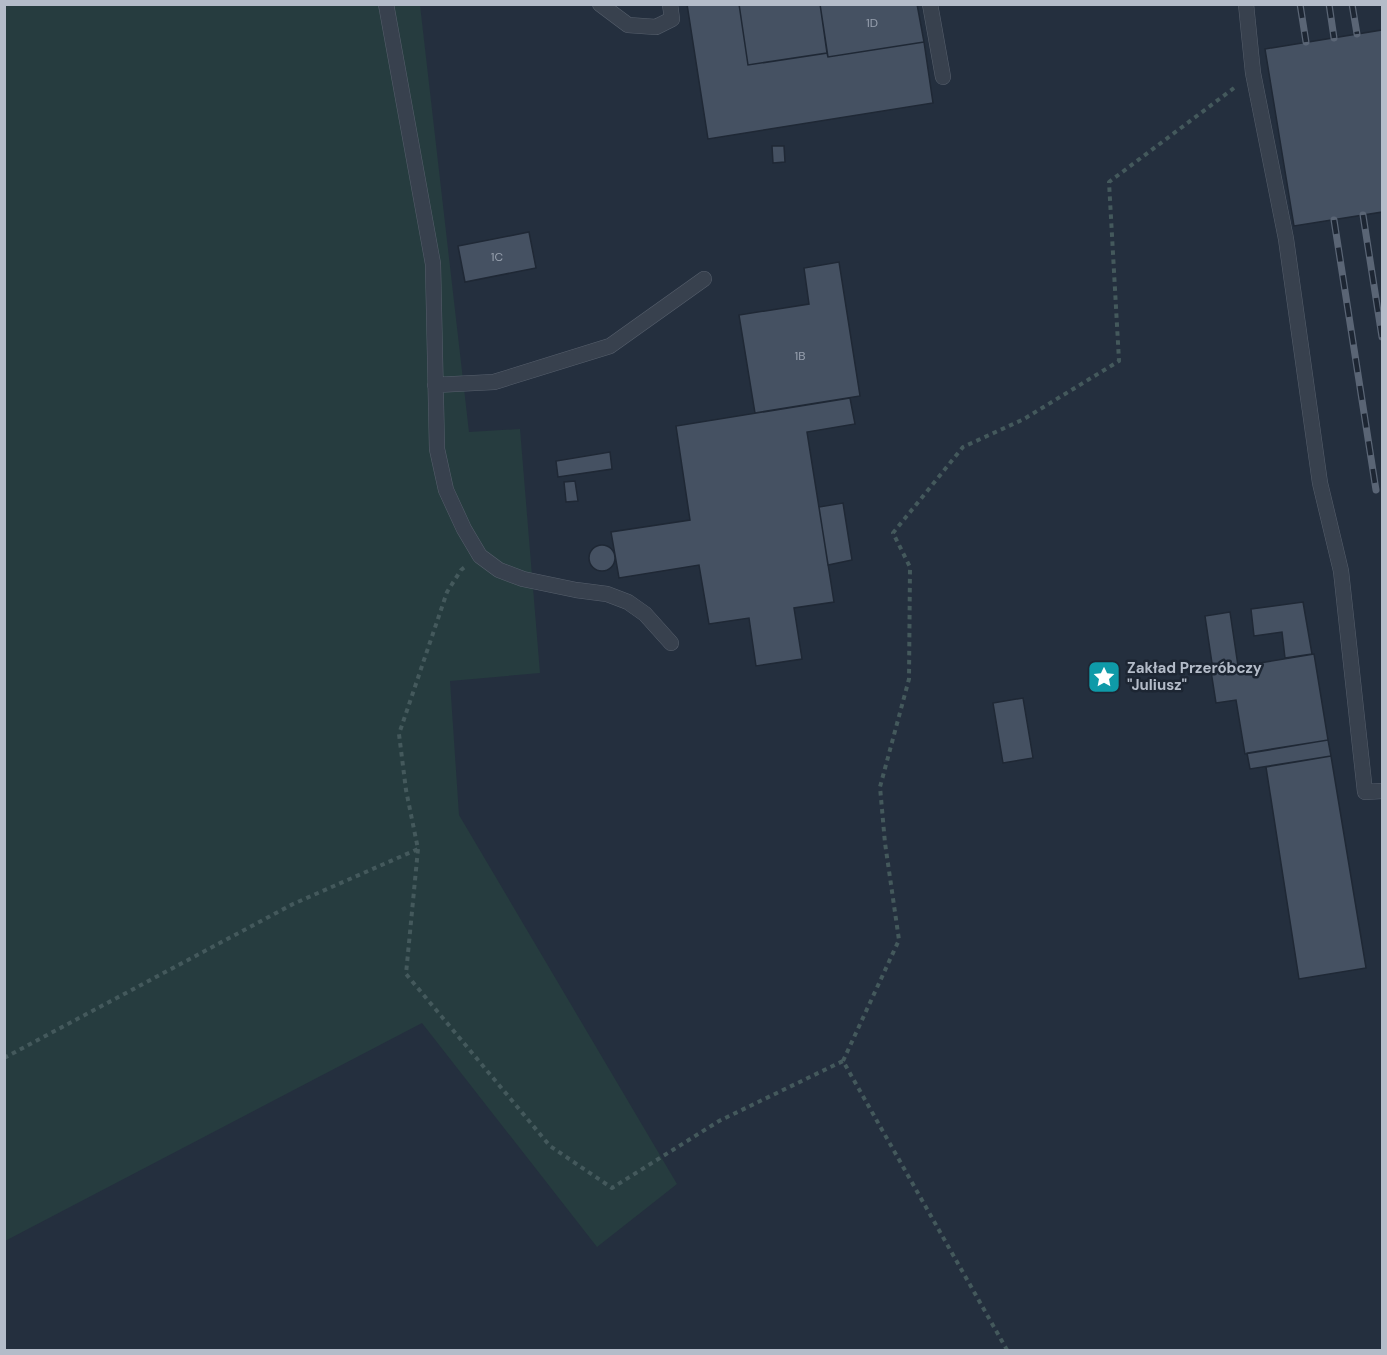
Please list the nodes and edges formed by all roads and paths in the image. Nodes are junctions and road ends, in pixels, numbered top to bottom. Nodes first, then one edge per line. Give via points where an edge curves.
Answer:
1 (386, 4) edge
2 (600, 4) edge
3 (670, 4) edge
4 (930, 4) edge
5 (1246, 4) edge
6 (1253, 73) junction
7 (943, 77) dead end
8 (704, 279) dead end
9 (435, 386) junction
10 (480, 556) junction
11 (671, 643) dead end
12 (1383, 792) edge
13 (418, 849) junction
14 (4, 1058) edge
15 (843, 1061) junction
16 (1007, 1350) edge

1 - 9 lane via 433,264
2 - 3 lane via 628,25 656,27 672,19
4 - 7 lane
5 - 6 lane
6 - 12 lane via 1286,239 1320,483 1341,571 1365,792
6 - 15 path via 1109,182 1119,361 1024,419 963,447 893,533 910,567 909,679 880,787 899,940
8 - 9 lane via 610,346 494,382
9 - 10 lane via 436,449 446,490
10 - 11 lane via 500,570 524,579 607,594 628,602 645,614
10 - 13 path via 460,570 447,592 399,734 405,790
13 - 14 path via 293,904
13 - 15 path via 406,974 550,1146 612,1188 719,1120
15 - 16 path

